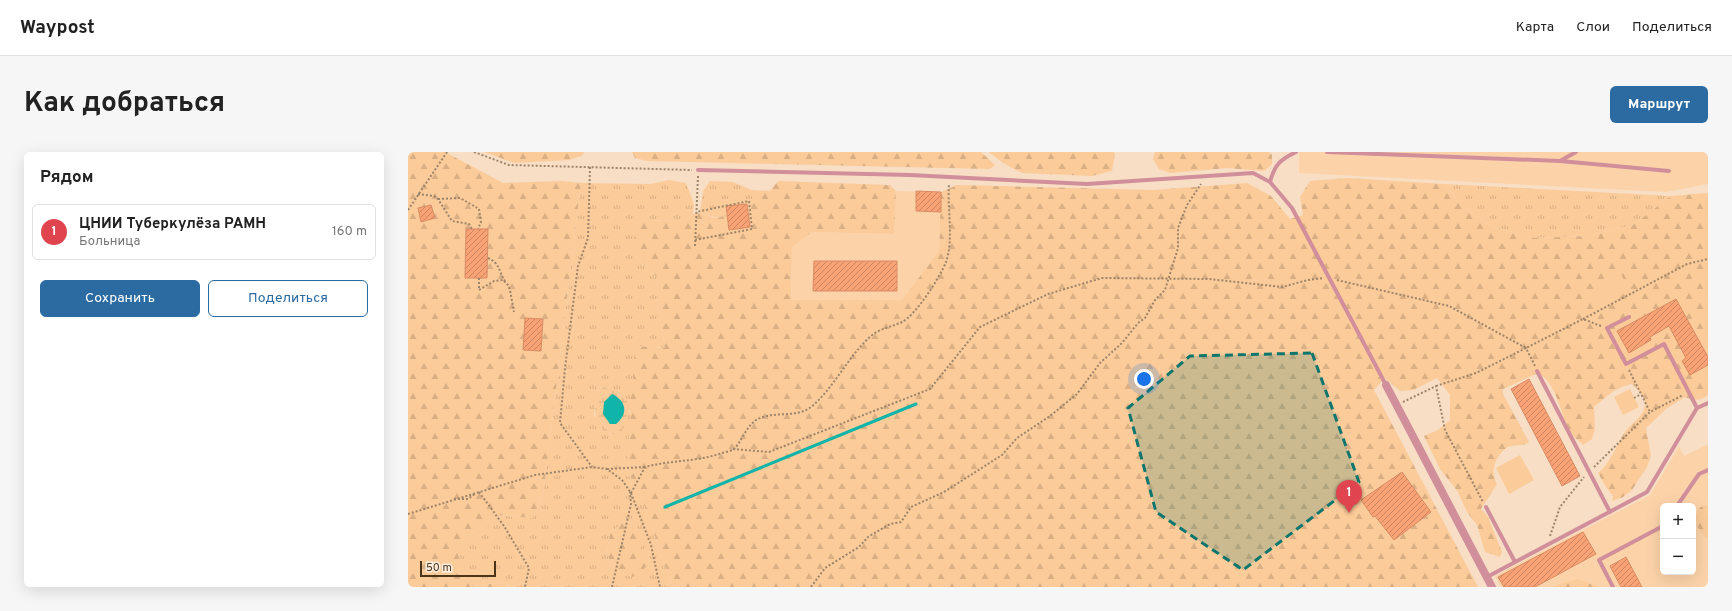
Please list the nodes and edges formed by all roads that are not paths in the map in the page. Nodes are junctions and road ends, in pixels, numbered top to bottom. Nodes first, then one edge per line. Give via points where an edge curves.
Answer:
1 (1296, 152) edge
2 (1327, 152) edge
3 (1576, 152) edge
4 (1560, 161) junction
5 (698, 170) road end
6 (1669, 171) dead end
7 (1270, 182) junction
8 (1629, 317) dead end
9 (1537, 371) road end
10 (1386, 385) joint
11 (1708, 403) edge
12 (1697, 408) junction
13 (1708, 470) edge
14 (1679, 503) edge
15 (1486, 507) road end
16 (1610, 512) junction
17 (1660, 528) edge
18 (1515, 562) junction
19 (1487, 577) junction
20 (1492, 587) edge
21 (1614, 587) edge

1 - 7 lane via 1285,157 1274,168
2 - 4 lane
3 - 4 lane
4 - 6 lane
5 - 7 lane via 949,177 1087,184 1253,173
7 - 10 lane via 1292,208
8 - 12 lane via 1607,328 1626,364 1664,344
9 - 16 lane
10 - 19 street
11 - 12 lane
12 - 16 lane via 1647,492
13 - 14 lane via 1699,474
15 - 18 lane
16 - 18 lane
17 - 21 lane via 1599,560
18 - 19 lane
19 - 20 street

